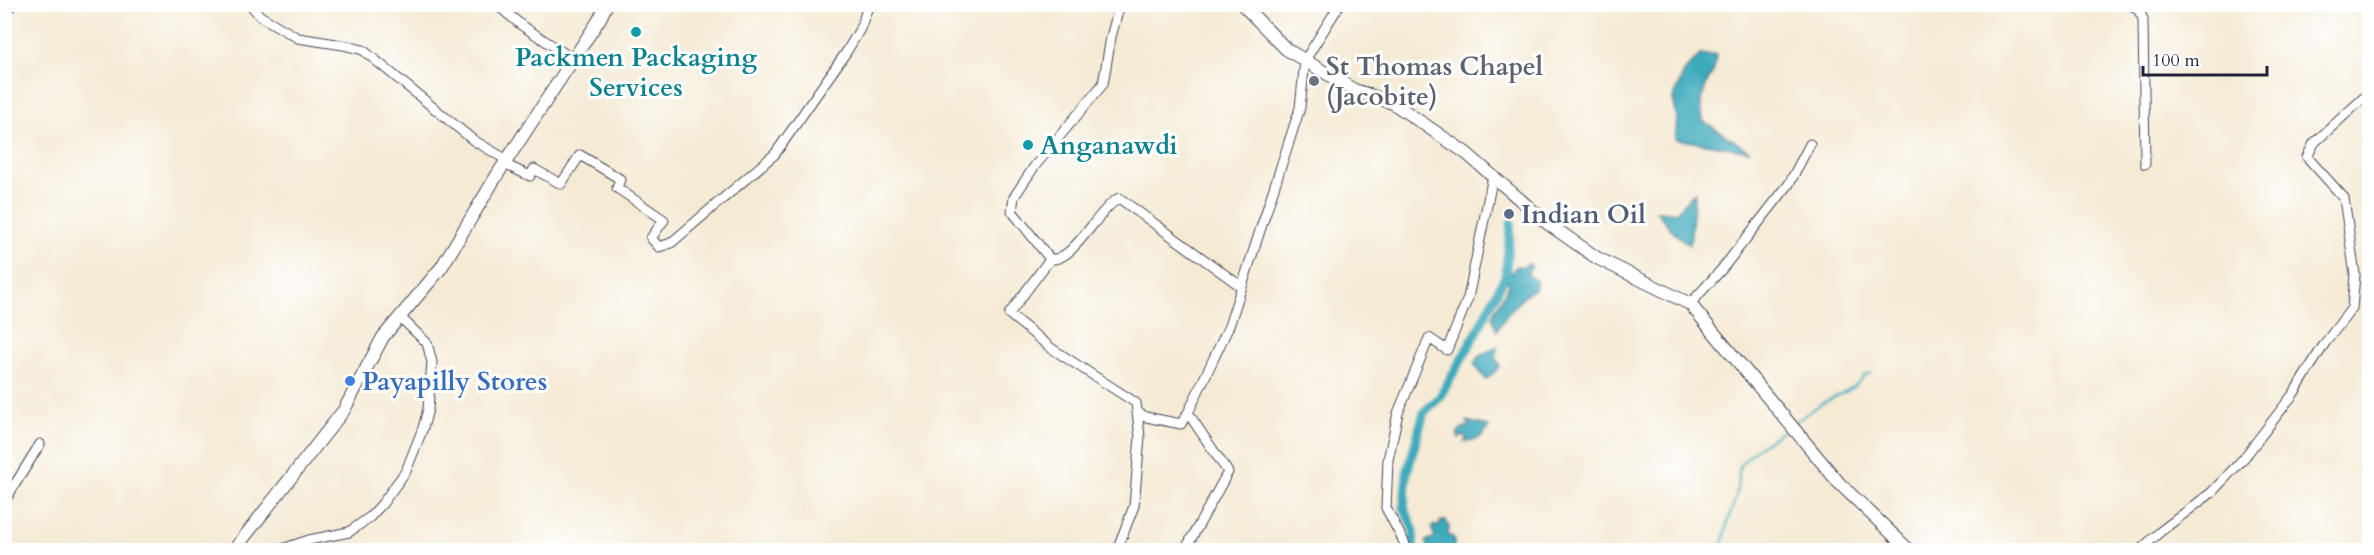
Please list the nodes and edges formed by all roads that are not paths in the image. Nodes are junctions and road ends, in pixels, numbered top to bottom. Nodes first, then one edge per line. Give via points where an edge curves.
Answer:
1 (14, 4) edge
2 (250, 4) edge
3 (496, 4) edge
4 (607, 4) edge
5 (868, 4) edge
6 (1120, 4) edge
7 (1242, 4) edge
8 (1340, 4) edge
9 (2131, 4) edge
10 (4, 12) edge
11 (573, 59) junction
12 (1305, 60) junction
13 (2370, 92) edge
14 (1810, 144) dead end
15 (505, 162) junction
16 (2145, 164) dead end
17 (1492, 176) junction
18 (1050, 260) junction
19 (1242, 286) junction
20 (1690, 304) junction
21 (400, 316) junction
22 (1137, 412) junction
23 (1188, 413) junction
24 (40, 444) dead end
25 (4, 502) edge
26 (234, 550) edge
27 (279, 550) edge
28 (1117, 550) edge
29 (1185, 550) edge
30 (1402, 550) edge
31 (1909, 550) edge
32 (2140, 550) edge

1 - 10 street
2 - 15 street via 261,16 298,38 363,50
3 - 11 street
4 - 11 main road
5 - 15 street via 847,51 775,153 671,243 659,248 651,238 664,220 617,188 620,179 580,155 561,184 534,169 530,176
6 - 18 street via 1103,84 1034,167 1014,198 1012,211
7 - 12 main road via 1286,49
8 - 12 street
9 - 16 street via 2143,19
11 - 15 main road
12 - 17 main road via 1354,90 1393,103 1466,153
12 - 19 street via 1300,108
13 - 32 street via 2314,143 2307,157 2344,198 2355,275 2352,308 2244,458 2211,492
14 - 20 street via 1789,184
15 - 21 main road via 441,268
17 - 20 main road via 1547,223 1597,258
17 - 30 street via 1464,309 1447,350 1429,338 1398,413 1388,460 1386,508 1405,544
18 - 19 street via 1062,258 1119,198
18 - 22 street via 1010,314 1051,348 1136,403
19 - 23 street via 1229,326
20 - 31 main road via 1839,483
21 - 26 main road via 383,336 344,410
21 - 27 street via 427,343 432,362 428,409 406,471 370,517 349,532
22 - 23 street via 1181,424
22 - 28 street via 1140,437 1134,506
23 - 29 street via 1228,472
24 - 25 street

